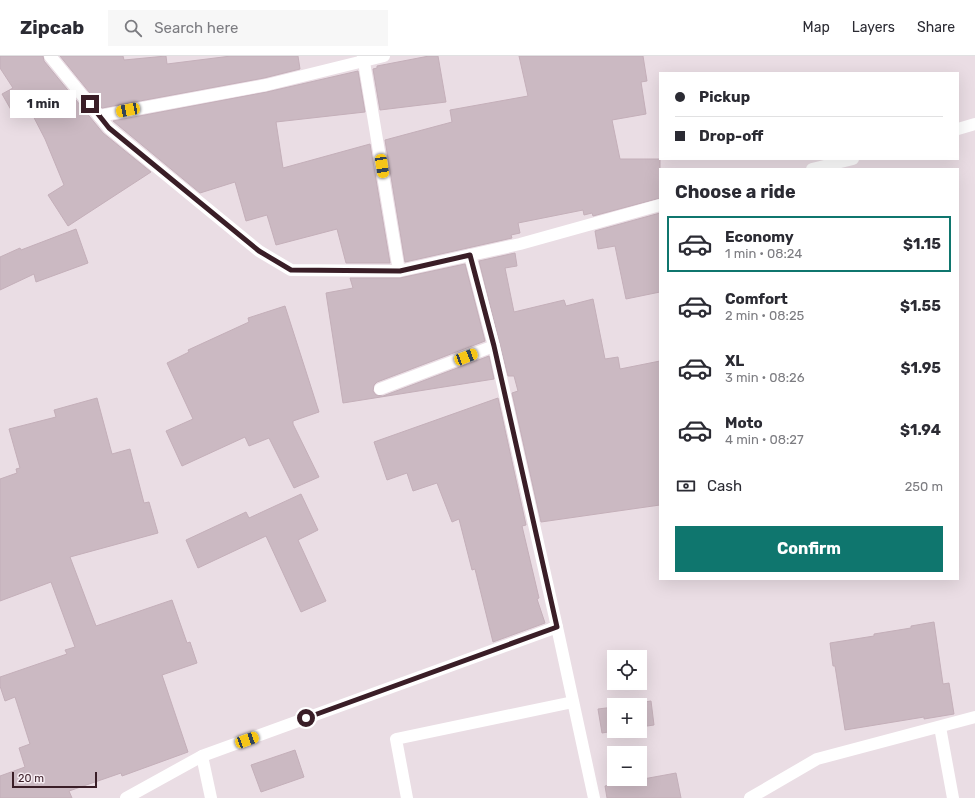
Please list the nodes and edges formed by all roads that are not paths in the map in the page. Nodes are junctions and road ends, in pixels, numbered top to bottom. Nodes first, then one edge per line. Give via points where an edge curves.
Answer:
1 (50, 56) edge
2 (384, 56) edge
3 (363, 59) edge
4 (99, 116) junction
5 (975, 124) edge
6 (959, 129) edge
7 (849, 160) edge
8 (816, 168) edge
9 (659, 205) edge
10 (470, 255) junction
11 (400, 271) junction
12 (494, 346) junction
13 (380, 389) dead end
14 (557, 627) junction
15 (393, 687) dead end
16 (573, 702) junction
17 (975, 718) edge
18 (940, 727) junction
19 (202, 756) junction
20 (771, 792) edge
21 (126, 798) edge
22 (211, 798) edge
23 (407, 798) edge
24 (594, 798) edge
25 (750, 798) edge
26 (953, 798) edge

1 - 4 street
2 - 3 street
3 - 4 street via 266,85
3 - 11 street
4 - 11 street via 109,128 259,251 291,270
5 - 6 street
7 - 8 street
9 - 10 street via 520,244
10 - 11 street
10 - 12 street
12 - 13 street
12 - 14 street
14 - 15 street
14 - 16 street
14 - 19 street
16 - 23 street via 396,739
16 - 24 street
17 - 18 street
18 - 20 street via 817,759
18 - 26 street
19 - 21 street
19 - 22 street
20 - 25 street

